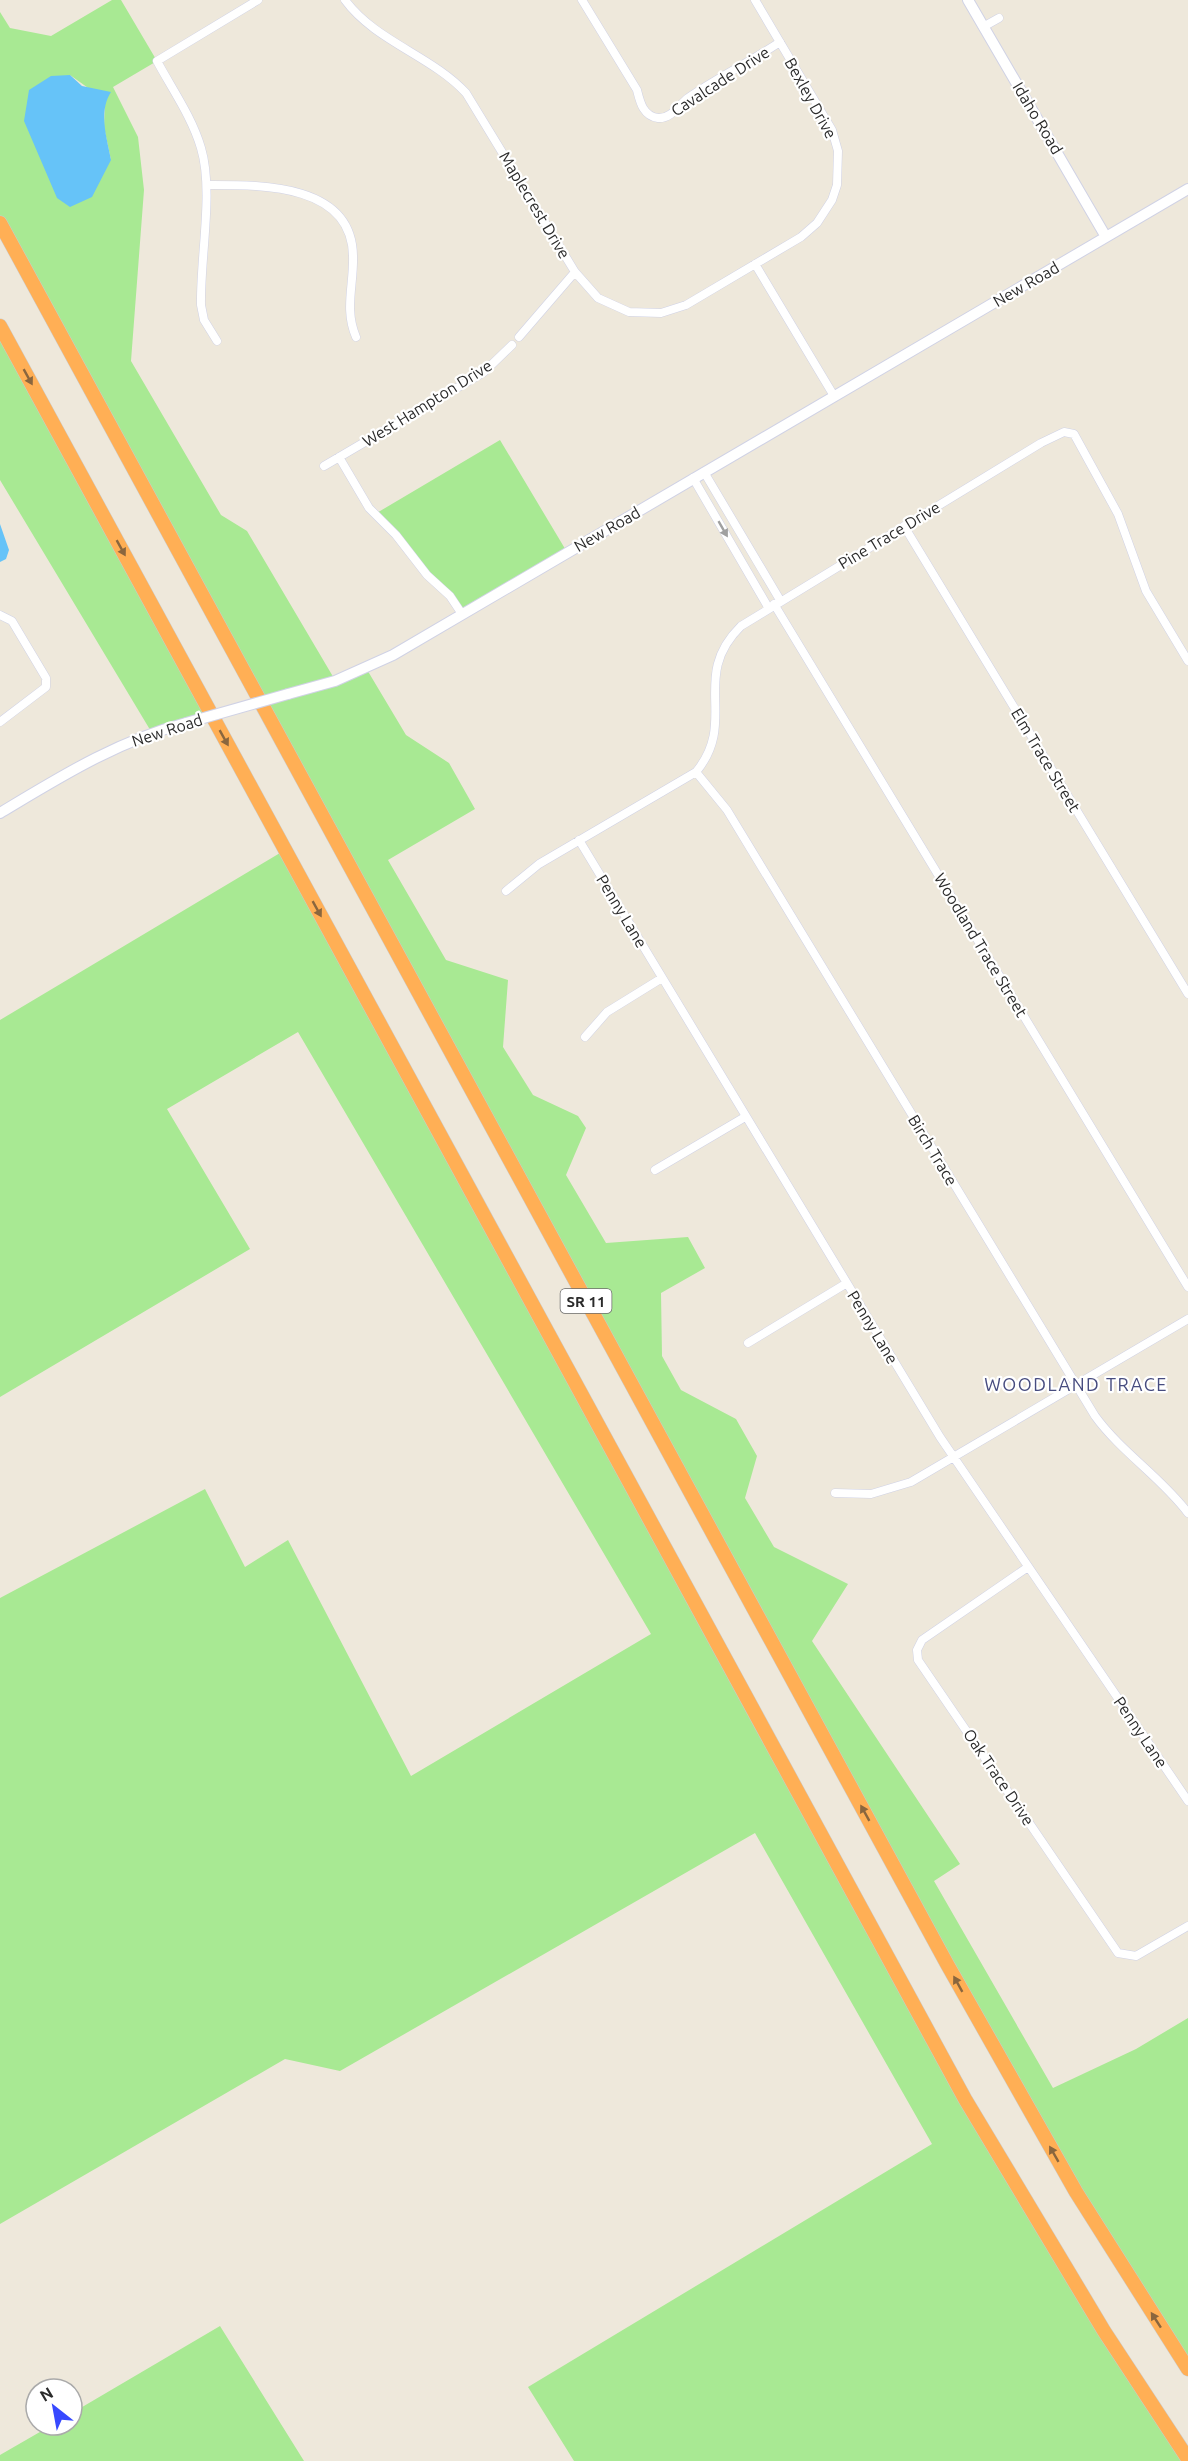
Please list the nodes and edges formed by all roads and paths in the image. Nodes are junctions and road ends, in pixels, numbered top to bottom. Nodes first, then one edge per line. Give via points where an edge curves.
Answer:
1 (258, 0) edge
2 (345, 0) edge
3 (582, 0) edge
4 (754, 0) edge
5 (968, 0) edge
6 (999, 18) dead end
7 (983, 27) junction
8 (780, 42) junction
9 (207, 185) junction
10 (1188, 189) edge
11 (0, 223) edge
12 (1106, 237) junction
13 (755, 264) junction
14 (575, 272) junction
15 (0, 326) edge
16 (356, 337) dead end
17 (519, 337) dead end
18 (217, 341) dead end
19 (512, 345) dead end
20 (834, 396) junction
21 (339, 458) junction
22 (324, 466) dead end
23 (704, 472) junction
24 (693, 478) junction
25 (904, 526) junction
26 (774, 604) junction
27 (462, 614) junction
28 (0, 615) edge
29 (1188, 661) edge
30 (0, 722) edge
31 (696, 771) junction
32 (0, 813) edge
33 (579, 840) junction
34 (506, 891) dead end
35 (662, 978) junction
36 (1188, 994) edge
37 (585, 1037) dead end
38 (745, 1117) junction
39 (655, 1170) dead end
40 (847, 1283) junction
41 (1188, 1287) edge
42 (1188, 1319) edge
43 (748, 1343) dead end
44 (1076, 1385) junction
45 (953, 1457) junction
46 (835, 1493) dead end
47 (1188, 1513) edge
48 (1028, 1567) junction
49 (1188, 1801) edge
50 (1188, 1926) edge
51 (1188, 2369) edge
52 (1188, 2459) edge

1 - 9 street via 157,61 197,136
2 - 14 street, Maplecrest Drive via 365,21 448,76 466,93
3 - 8 street, Cavalcade Drive via 637,90 641,106 658,118 671,114 688,98
4 - 8 street, Bexley Drive
5 - 7 street, Idaho Road
6 - 7 street
7 - 12 street, Idaho Road
8 - 13 street, Bexley Drive via 832,130 839,173 832,200 817,223
9 - 16 street via 300,192 322,201 337,214 353,249 348,303
9 - 18 street via 201,305 204,320
10 - 12 street, New Road
51 -> 11 highway, SR 11 via 1076,2192 947,1964
12 - 20 street, New Road
13 - 14 street, Maplecrest Drive via 686,305 652,314 629,312 607,303
13 - 20 street
14 - 17 street
15 -> 52 highway, SR 11 via 960,2089 1104,2331
19 - 21 street, West Hampton Drive via 484,372
20 - 23 street, New Road
21 - 22 street, West Hampton Drive
21 - 27 street via 369,508
23 - 24 street, New Road
23 - 26 street, Woodland Trace Street
24 -> 26 street, Woodland Trace Street
24 - 27 street, New Road
25 - 26 street, Pine Trace Drive
25 - 29 street, Pine Trace Drive via 1041,443 1071,432 1118,514 1146,591
25 - 36 street, Elm Trace Street
26 - 31 street, Pine Trace Drive via 741,626 722,652 714,679 715,735 708,755
26 - 41 street, Woodland Trace Street
27 - 32 street, New Road, bridge via 373,665 335,681 186,723 103,753
28 - 30 street via 12,621 46,678 46,687
31 - 33 street, Pine Trace Drive
31 - 44 street, Birch Trace via 727,810
33 - 34 street, Pine Trace Drive via 539,864
33 - 35 street, Penny Lane
35 - 37 street via 608,1012
35 - 38 street, Penny Lane
38 - 39 street
38 - 40 street, Penny Lane
40 - 43 street
40 - 45 street, Penny Lane
42 - 44 street
44 - 45 street
44 - 47 street, Birch Trace via 1109,1435
45 - 46 street via 891,1490
45 - 48 street, Penny Lane
48 - 49 street, Penny Lane
48 - 50 street, Oak Trace Drive via 922,1640 918,1660 1118,1953 1136,1956

